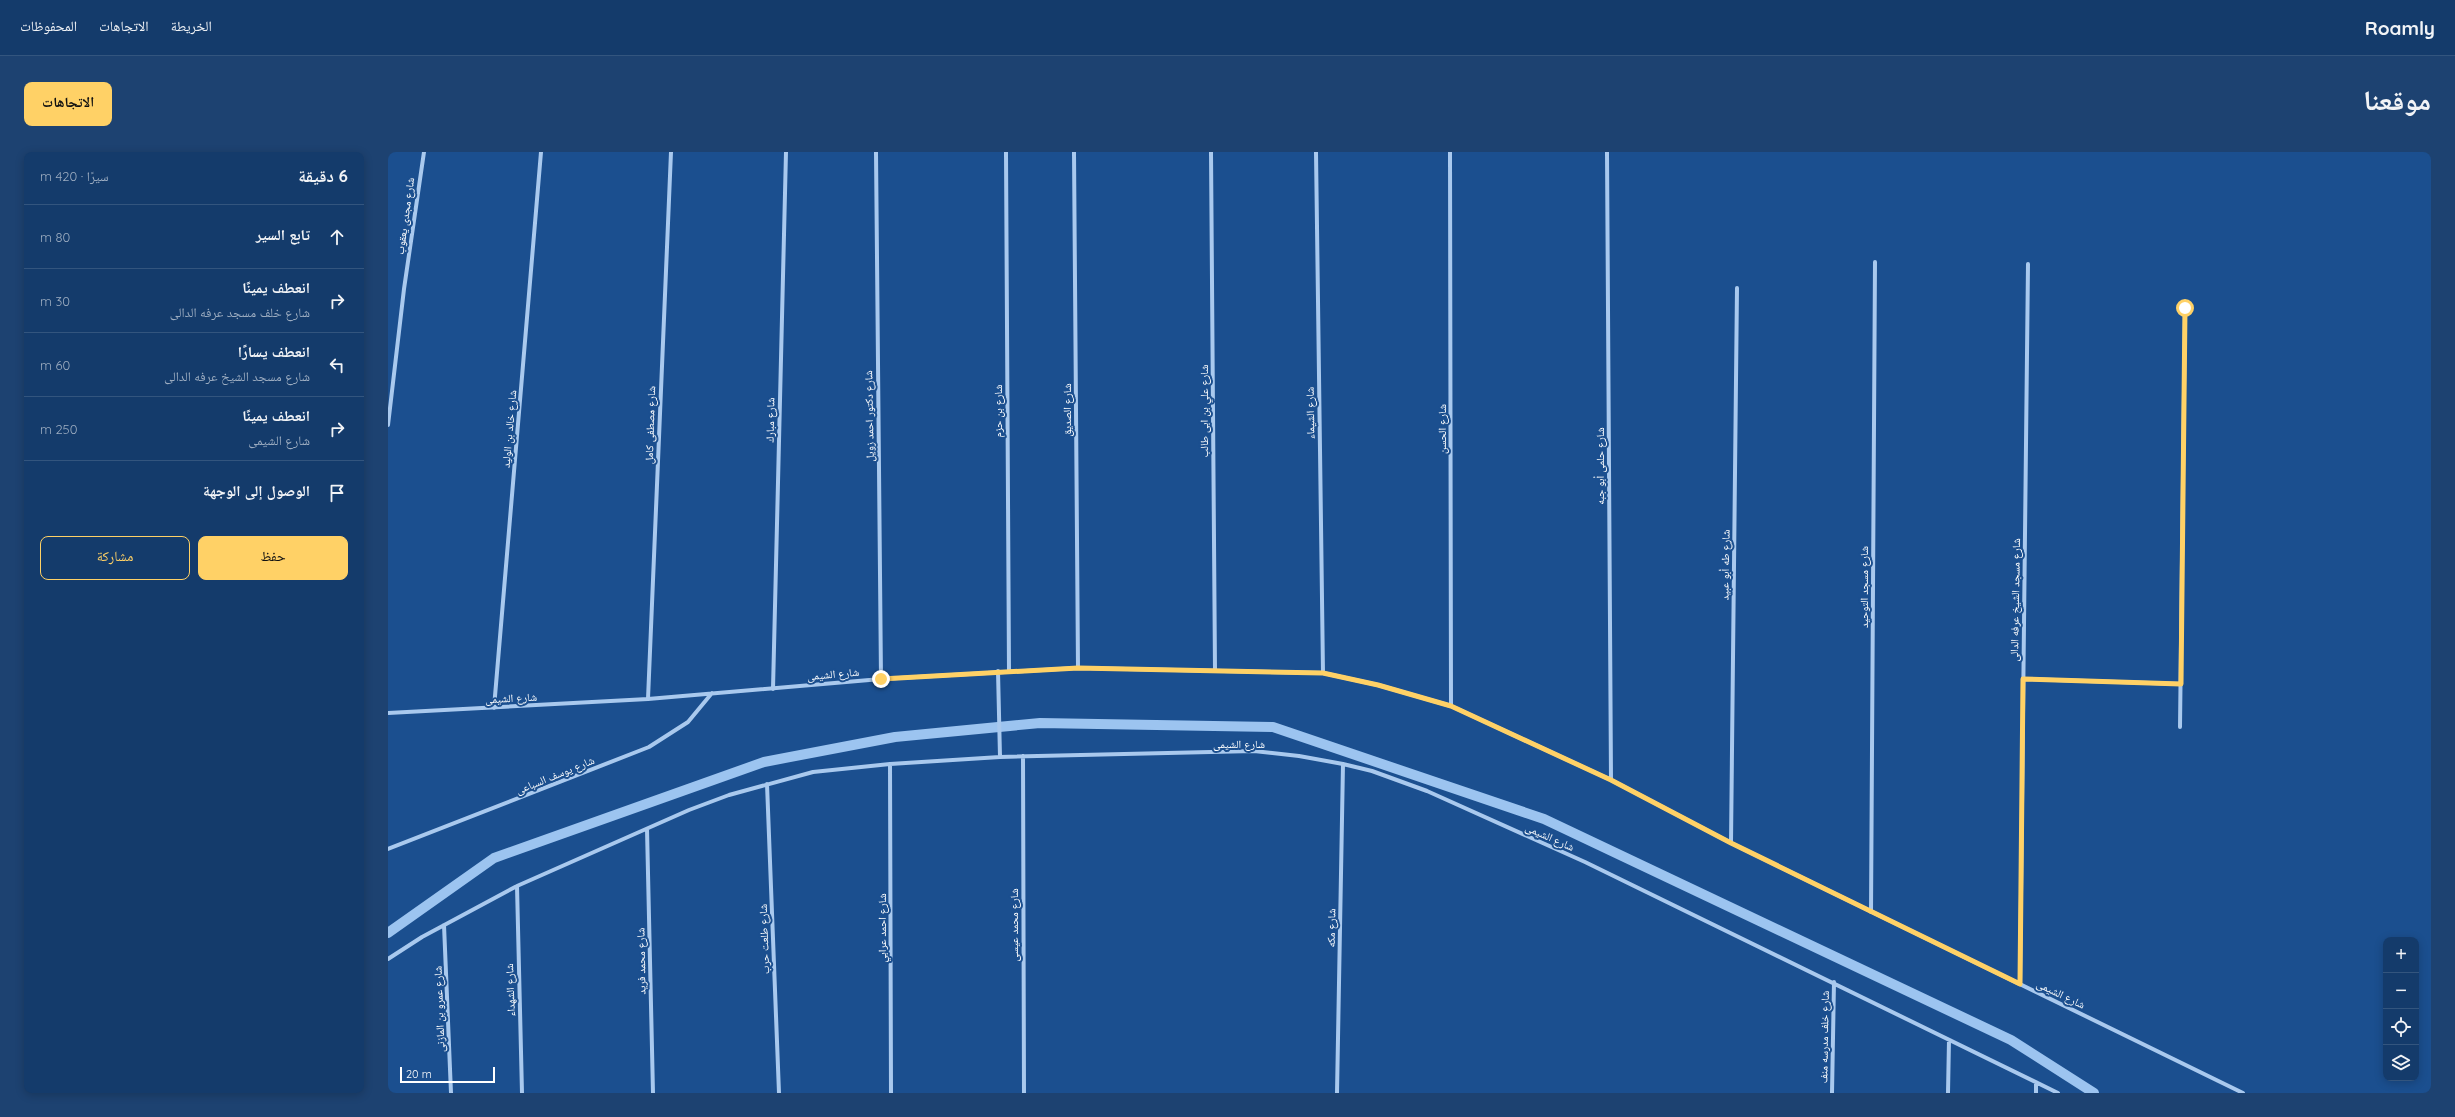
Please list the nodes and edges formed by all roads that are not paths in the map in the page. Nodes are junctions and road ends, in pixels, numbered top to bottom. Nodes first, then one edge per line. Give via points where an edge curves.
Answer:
1 (424, 152) edge
2 (541, 152) edge
3 (670, 152) edge
4 (786, 152) edge
5 (876, 152) edge
6 (1006, 152) edge
7 (1074, 152) edge
8 (1210, 152) edge
9 (1316, 152) edge
10 (1450, 152) edge
11 (1607, 152) edge
12 (1875, 262) dead end
13 (2028, 264) dead end
14 (1737, 288) dead end
15 (2185, 308) dead end
16 (388, 425) edge
17 (1078, 668) junction
18 (1215, 670) junction
19 (998, 671) junction
20 (1009, 671) junction
21 (1323, 673) junction
22 (881, 679) junction
23 (2023, 679) junction
24 (2181, 684) junction
25 (773, 689) junction
26 (712, 693) junction
27 (648, 699) junction
28 (1451, 706) junction
29 (494, 708) junction
30 (388, 713) edge
31 (2180, 727) dead end
32 (1023, 756) junction
33 (1000, 757) junction
34 (890, 764) junction
35 (1344, 764) junction
36 (1611, 780) junction
37 (767, 784) junction
38 (647, 829) junction
39 (1731, 843) junction
40 (388, 849) edge
41 (517, 886) junction
42 (1871, 912) junction
43 (444, 925) junction
44 (388, 959) edge
45 (1834, 982) junction
46 (2020, 984) junction
47 (1949, 1040) junction
48 (2036, 1082) junction
49 (451, 1093) edge
50 (522, 1093) edge
51 (653, 1093) edge
52 (779, 1093) edge
53 (891, 1093) edge
54 (1024, 1093) edge
55 (1337, 1093) edge
56 (1832, 1093) edge
57 (1948, 1093) edge
58 (2036, 1093) edge
59 (2058, 1093) edge
60 (2243, 1093) edge

1 - 16 street, شارع مجدى يعقوب
2 - 29 street, شارع خالد بن الوليد
3 - 27 street, شارع مصطفى كامل
4 - 25 street, شارع مبارك
5 - 22 street, شارع دكتور احمد زويل
6 - 20 street, شارع بن حزم
7 - 17 street, شارع الصديق
8 - 18 street, شارع علي بن ابى طالب
9 - 21 street, شارع الشيماء
10 - 28 street, شارع الحسن
11 - 36 street, شارع حلمى أبو جبه
12 - 42 street, شارع مسجد التوحيد
13 - 23 street, شارع مسجد الشيخ عرفه الدالى
14 - 39 street, شارع طه أبو عبيد
15 - 24 street
17 - 18 street, شارع الشيمى
17 - 20 street, شارع الشيمى
18 - 21 street, شارع الشيمى
19 - 20 street, شارع الشيمى
19 - 22 street, شارع الشيمى
19 - 33 street
21 - 28 street, شارع الشيمى via 1378,685
22 - 25 street, شارع الشيمى
23 - 24 street
23 - 46 street, شارع مسجد الشيخ عرفه الدالى
24 - 31 street
25 - 26 street, شارع الشيمى
26 - 27 street, شارع الشيمى
26 - 40 street, شارع يوسف السباعى via 688,722 649,747
27 - 29 street, شارع الشيمى
28 - 36 street, شارع الشيمى
29 - 30 street, شارع الشيمى
32 - 33 street, شارع الشيمى
32 - 35 street, شارع الشيمى via 1254,751
32 - 54 street, شارع محمد عيسى
33 - 34 street, شارع الشيمى
34 - 37 street, شارع الشيمى via 813,772
34 - 53 street, شارع احمد عرابي
35 - 45 street, شارع الشيمى via 1372,771 1427,791 1585,862
35 - 55 street, شارع مكه
36 - 39 street, شارع الشيمى
37 - 38 street, شارع الشيمى via 689,810
37 - 52 street, شارع طلعت حرب
38 - 41 street, شارع الشيمى
38 - 51 street, شارع محمد فريد
39 - 42 street, شارع الشيمى
41 - 43 street, شارع الشيمى
41 - 50 street, شارع الشهداء
42 - 46 street, شارع الشيمى
43 - 44 street, شارع الشيمى
43 - 49 street, شارع عمرو بن المازنى
45 - 47 street, شارع الشيمى
45 - 56 street, شارع خلف مدرسه منف
46 - 60 street, شارع الشيمى
47 - 48 street, شارع الشيمى
47 - 57 street
48 - 58 street
48 - 59 street, شارع الشيمى

